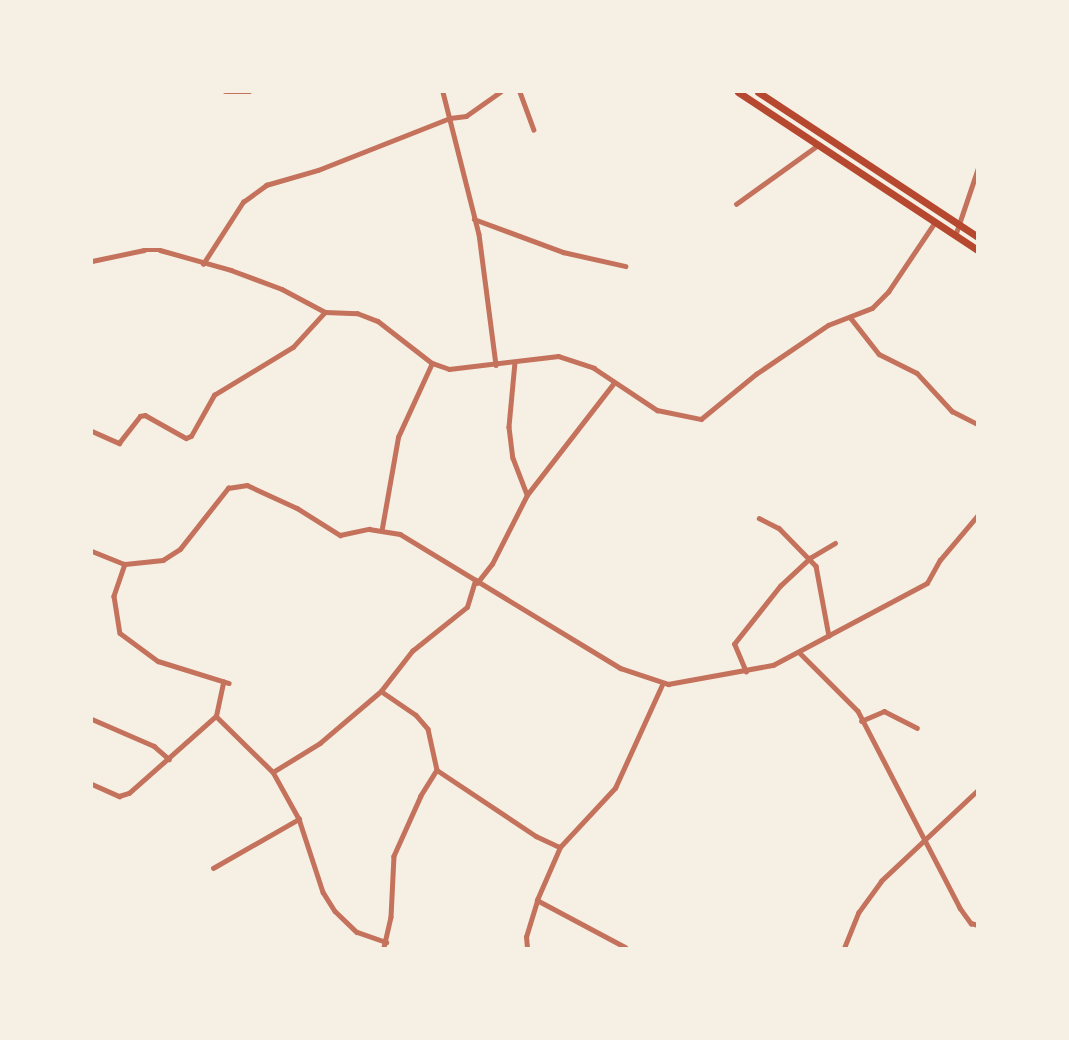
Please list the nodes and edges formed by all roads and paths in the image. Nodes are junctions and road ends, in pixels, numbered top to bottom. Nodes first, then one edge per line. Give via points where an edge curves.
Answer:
1 (225, 92) edge
2 (250, 92) edge
3 (442, 92) edge
4 (500, 92) edge
5 (520, 92) edge
6 (738, 92) edge
7 (758, 92) edge
8 (450, 118) junction
9 (534, 130) dead end
10 (818, 145) junction
11 (978, 168) edge
12 (736, 204) dead end
13 (474, 219) junction
14 (935, 222) junction
15 (958, 224) junction
16 (955, 236) junction
17 (978, 237) edge
18 (978, 250) edge
19 (92, 261) edge
20 (203, 264) junction
21 (625, 266) dead end
22 (325, 312) junction
23 (850, 317) junction
24 (515, 362) junction
25 (432, 363) junction
26 (496, 365) junction
27 (613, 384) junction
28 (978, 424) edge
29 (92, 431) edge
30 (527, 495) junction
31 (978, 514) edge
32 (759, 518) dead end
33 (382, 528) junction
34 (835, 543) dead end
35 (92, 551) edge
36 (810, 558) junction
37 (124, 564) junction
38 (476, 582) junction
39 (829, 636) junction
40 (799, 652) junction
41 (746, 672) junction
42 (223, 682) junction
43 (229, 683) dead end
44 (662, 685) junction
45 (381, 691) junction
46 (216, 716) junction
47 (92, 719) edge
48 (861, 721) junction
49 (917, 728) dead end
50 (169, 759) junction
51 (437, 771) junction
52 (273, 772) junction
53 (92, 784) edge
54 (978, 790) edge
55 (299, 819) junction
56 (928, 839) junction
57 (560, 847) junction
58 (213, 868) dead end
59 (537, 900) junction
60 (978, 925) edge
61 (386, 942) junction
62 (625, 947) edge
63 (384, 948) edge
64 (527, 948) edge
65 (844, 948) edge

1 - 2 street
3 - 8 street
4 - 8 street via 477,112
5 - 9 street
6 - 10 main road
7 - 15 main road
8 - 13 street
8 - 20 street via 318,170 266,185 243,202
10 - 12 street
10 - 14 main road
11 - 15 street
13 - 21 street via 563,252
13 - 26 street
14 - 16 main road
14 - 23 street via 888,292 872,308
15 - 16 street
15 - 17 main road
16 - 18 main road
19 - 20 street via 144,249
20 - 22 street via 282,289
22 - 25 street via 357,313 378,321
22 - 29 street via 293,347 214,395 191,436 186,438 145,415 119,443
23 - 27 street via 828,325 756,374 701,419 657,410
23 - 28 street via 879,354 916,373 952,411
24 - 26 street
24 - 27 street via 558,356 594,368
24 - 30 street via 509,427 513,458
25 - 26 street via 449,369
25 - 33 street via 398,437
27 - 30 street
30 - 38 street via 492,564
31 - 39 street via 946,552 927,583
32 - 36 street via 779,528
33 - 37 street via 340,535 262,490 236,485 228,488 174,554 164,560
33 - 38 street via 400,534
34 - 36 street
35 - 37 street
36 - 39 street via 824,594
36 - 41 street via 780,586 734,644
37 - 42 street via 114,596 120,633 158,661
38 - 44 street via 620,668
38 - 45 street via 467,607 412,651
39 - 40 street
40 - 41 street
40 - 48 street via 858,711
41 - 44 street
42 - 43 street
42 - 46 street
44 - 57 street via 615,788
45 - 51 street via 416,715 428,729
45 - 52 street via 320,743
46 - 50 street
46 - 52 street
47 - 50 street via 154,746
48 - 49 street via 884,711
48 - 56 street
50 - 53 street via 129,794 118,796
51 - 57 street via 536,836
51 - 61 street via 394,856
52 - 55 street
54 - 56 street
55 - 58 street
55 - 61 street via 323,892 335,911 362,936
56 - 60 street via 960,908 971,923
56 - 65 street via 881,881 858,913
57 - 59 street
59 - 62 street
59 - 64 street via 526,937
61 - 63 street

